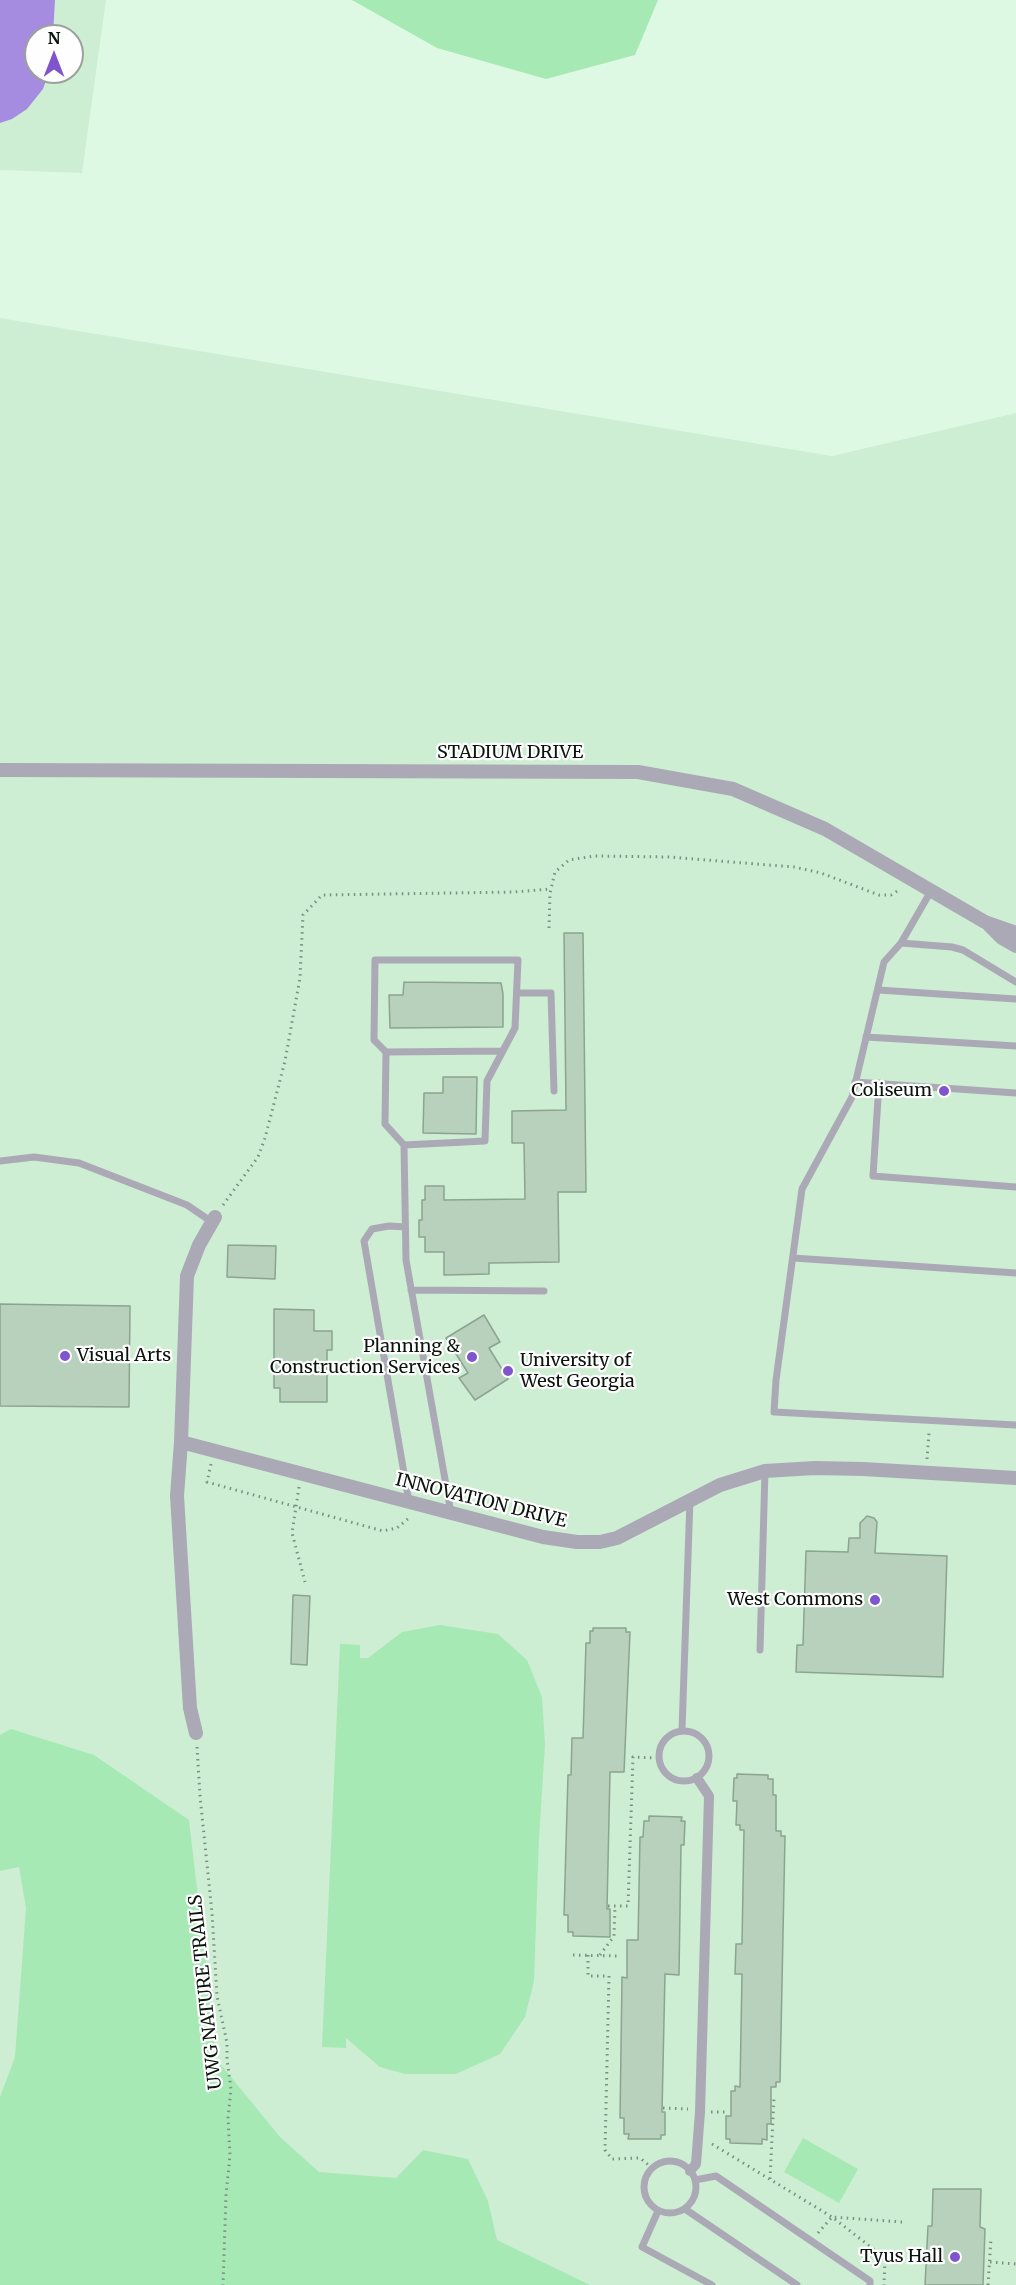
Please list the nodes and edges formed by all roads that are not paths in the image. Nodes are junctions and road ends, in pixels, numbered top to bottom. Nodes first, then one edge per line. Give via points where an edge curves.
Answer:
1 (0, 770) edge
2 (932, 891) junction
3 (985, 921) junction
4 (1016, 933) edge
5 (901, 943) junction
6 (1016, 946) edge
7 (1016, 982) edge
8 (878, 990) junction
9 (517, 993) junction
10 (1016, 999) edge
11 (866, 1037) junction
12 (1016, 1046) edge
13 (503, 1051) junction
14 (386, 1052) junction
15 (855, 1082) junction
16 (879, 1083) junction
17 (554, 1091) dead end
18 (1016, 1093) edge
19 (404, 1144) junction
20 (0, 1161) edge
21 (1016, 1187) edge
22 (214, 1220) joint
23 (405, 1227) junction
24 (793, 1258) junction
25 (1016, 1273) edge
26 (411, 1290) junction
27 (544, 1291) dead end
28 (1016, 1425) edge
29 (181, 1442) junction
30 (765, 1471) junction
31 (1016, 1478) edge
32 (690, 1499) junction
33 (411, 1508) junction
34 (451, 1513) junction
35 (760, 1650) dead end
36 (682, 1730) junction
37 (196, 1733) road end
38 (697, 1778) junction
39 (693, 2176) junction
40 (685, 2209) junction
41 (658, 2211) junction
42 (712, 2285) edge
43 (797, 2285) edge
44 (870, 2285) edge

1 - 2 street, STADIUM DRIVE via 638,772 733,789 825,829
2 - 3 street, STADIUM DRIVE
2 - 5 lane
3 - 4 street, STADIUM DRIVE
3 - 6 street, STADIUM DRIVE
5 - 7 lane via 963,950
5 - 8 lane via 885,962
8 - 10 lane
8 - 11 lane
9 - 13 lane via 515,1029
9 - 14 lane via 518,960 375,960 374,1040
9 - 17 lane via 551,993
11 - 12 lane
11 - 15 lane
13 - 14 lane
13 - 19 lane via 487,1081 485,1141
14 - 19 lane via 385,1124
15 - 16 lane
15 - 24 lane via 852,1097 802,1189
16 - 18 lane
16 - 21 lane via 873,1176
19 - 23 lane
20 - 22 lane via 34,1157 79,1163 187,1204
22 - 29 street via 187,1276
23 - 26 lane
23 - 33 lane via 372,1229 364,1241
24 - 25 lane
24 - 28 lane via 774,1412
26 - 27 lane
26 - 34 lane
29 - 33 street, INNOVATION DRIVE
29 - 37 street via 177,1496 190,1708
30 - 31 street, INNOVATION DRIVE via 863,1469
30 - 32 street, INNOVATION DRIVE
30 - 35 lane
32 - 34 street, INNOVATION DRIVE via 636,1529 600,1542 543,1537
32 - 36 lane
33 - 34 street, INNOVATION DRIVE
36 - 38 lane via 698,1734 708,1748 708,1765
36 - 38 lane via 662,1743 661,1767 673,1779
38 - 39 street via 709,1796 699,2110
39 - 40 lane via 694,2198
39 - 41 lane via 680,2163 668,2161 652,2168 643,2190 646,2200
39 - 44 lane via 716,2176 870,2281
40 - 41 lane via 671,2214
40 - 43 lane
41 - 42 lane via 642,2247

